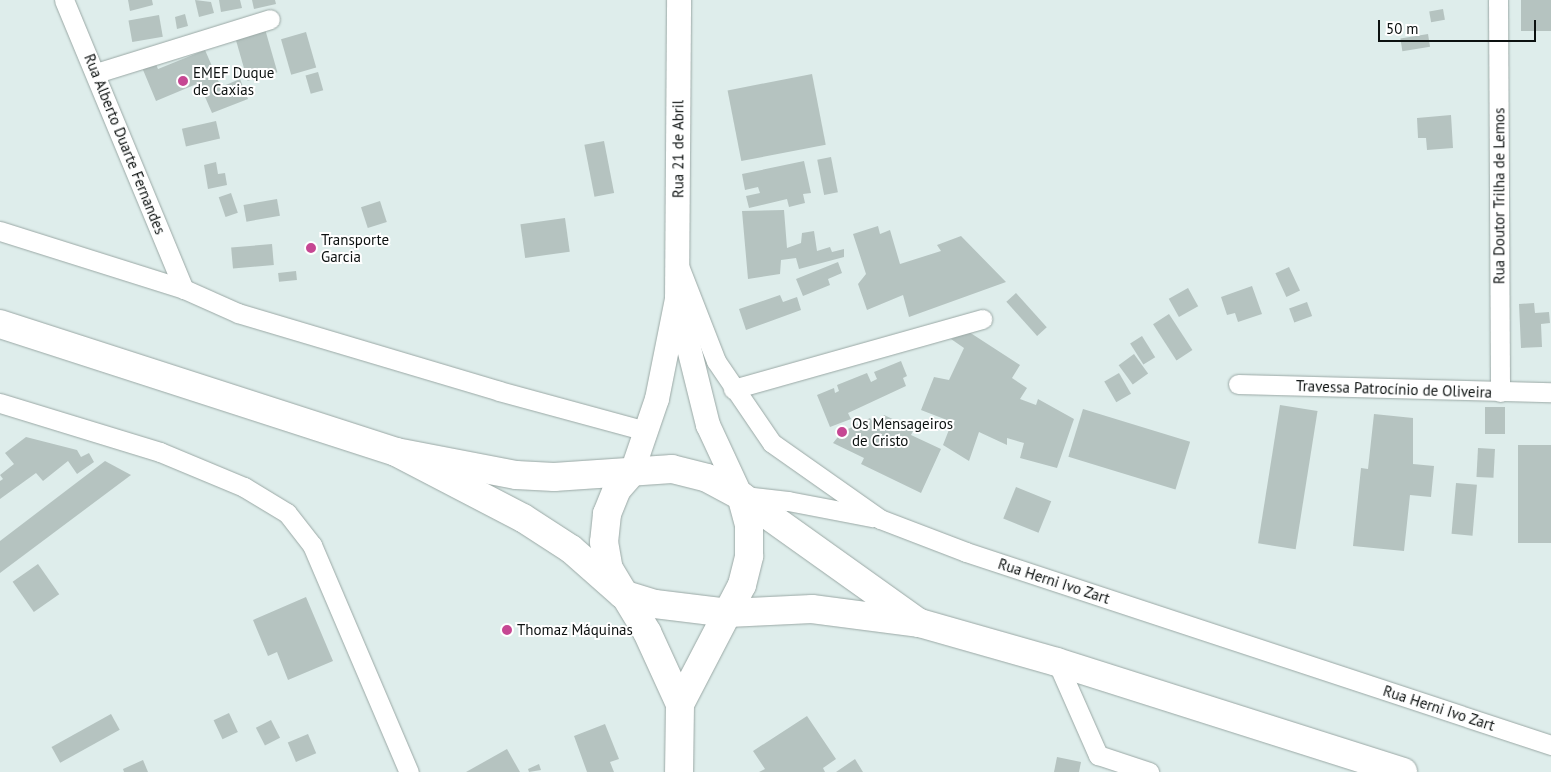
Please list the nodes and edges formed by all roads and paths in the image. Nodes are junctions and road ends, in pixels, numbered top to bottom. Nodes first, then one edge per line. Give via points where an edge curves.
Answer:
1 (64, 0) edge
2 (679, 0) edge
3 (1498, 0) edge
4 (270, 19) dead end
5 (96, 73) junction
6 (0, 231) edge
7 (677, 262) junction
8 (184, 289) junction
9 (677, 299) junction
10 (982, 319) dead end
11 (0, 324) edge
12 (1238, 384) dead end
13 (733, 389) junction
14 (1500, 392) junction
15 (1551, 392) edge
16 (0, 402) edge
17 (646, 431) junction
18 (396, 452) junction
19 (632, 472) junction
20 (741, 496) junction
21 (880, 519) junction
22 (622, 594) junction
23 (728, 613) junction
24 (920, 623) junction
25 (1056, 662) junction
26 (680, 704) junction
27 (1551, 745) edge
28 (1096, 764) edge
29 (409, 772) edge
30 (679, 772) edge
31 (1149, 772) edge
32 (1403, 772) edge

1 - 5 street, Rua Alberto Duarte Fernandes
2 - 7 street, Rua 21 de Abril
3 - 14 street, Rua Doutor Trilha de Lemos
4 - 5 street
5 - 8 street, Rua Alberto Duarte Fernandes
6 - 8 street
7 - 9 street, Rua 21 de Abril
7 - 13 street, Rua Herni Ivo Zart via 716,361
8 - 17 street via 238,313
9 - 17 street, Rua 21 de Abril via 657,400
9 - 20 street, Rua 21 de Abril via 708,425
10 - 13 street
11 - 18 main road
12 - 14 street, Travessa Patrocínio de Oliveira
13 - 21 street, Rua Herni Ivo Zart via 772,443
14 - 15 street, Travessa Patrocínio de Oliveira
16 - 29 street via 160,452 244,487 287,513 312,545
17 - 19 street, Rua 21 de Abril
18 - 19 main road via 516,475
18 - 22 main road via 523,518 571,549
19 - 20 main road via 672,469 707,478
19 - 22 main road via 617,489 604,542 609,569
20 - 21 street via 788,501
20 - 23 main road via 749,525 749,556 742,585
20 - 24 main road
21 - 27 street, Rua Herni Ivo Zart via 966,552
22 - 23 main road via 655,604
22 - 26 main road via 647,632
23 - 24 main road via 778,608 812,609
23 - 26 main road
24 - 25 main road
25 - 28 street
25 - 32 main road
26 - 30 main road
28 - 31 street

